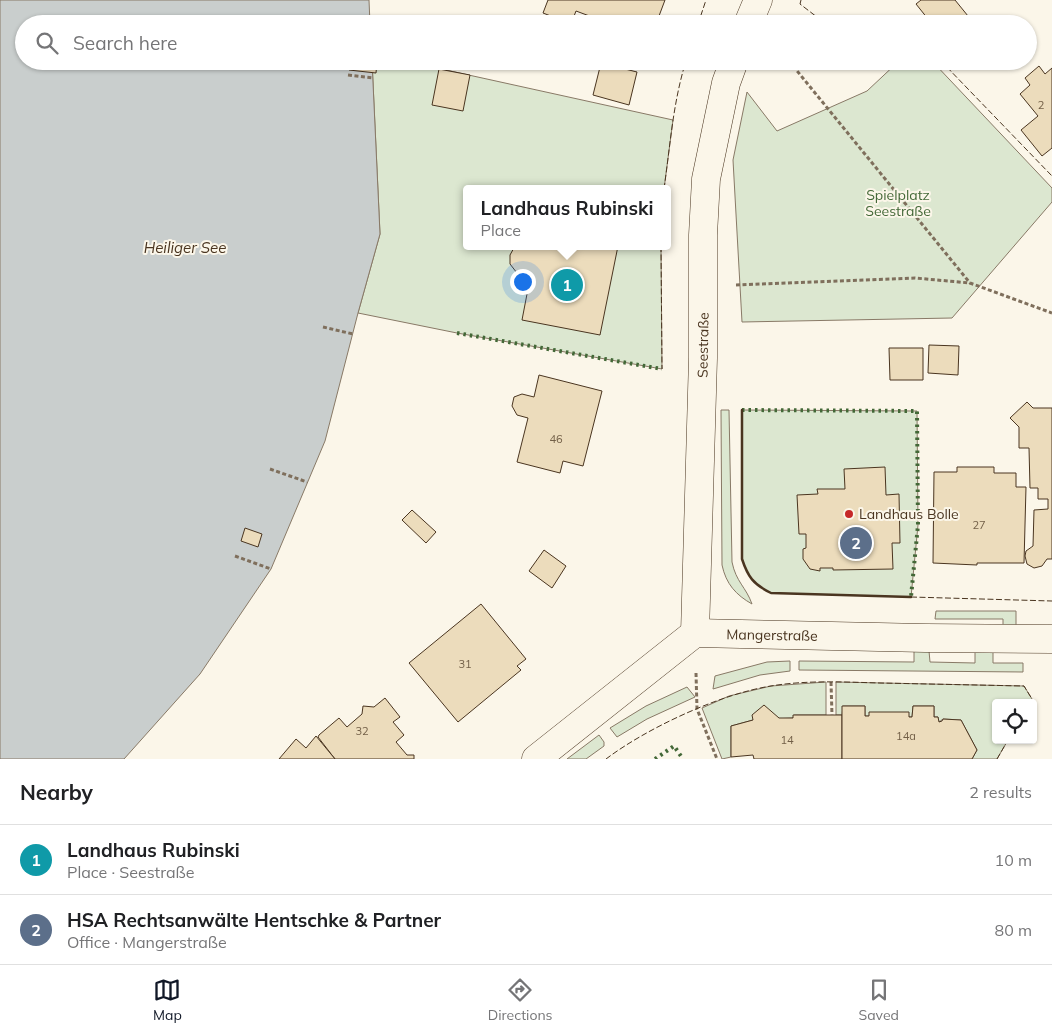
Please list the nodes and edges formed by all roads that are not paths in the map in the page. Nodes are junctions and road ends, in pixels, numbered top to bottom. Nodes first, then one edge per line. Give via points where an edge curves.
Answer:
1 (758, 0) edge
2 (752, 15) edge
3 (731, 70) edge
4 (695, 633) junction
5 (1052, 639) edge
6 (536, 759) edge

1 - 2 street
3 - 4 street, Seestraße via 706,179
4 - 5 street, Mangerstraße
4 - 6 street

